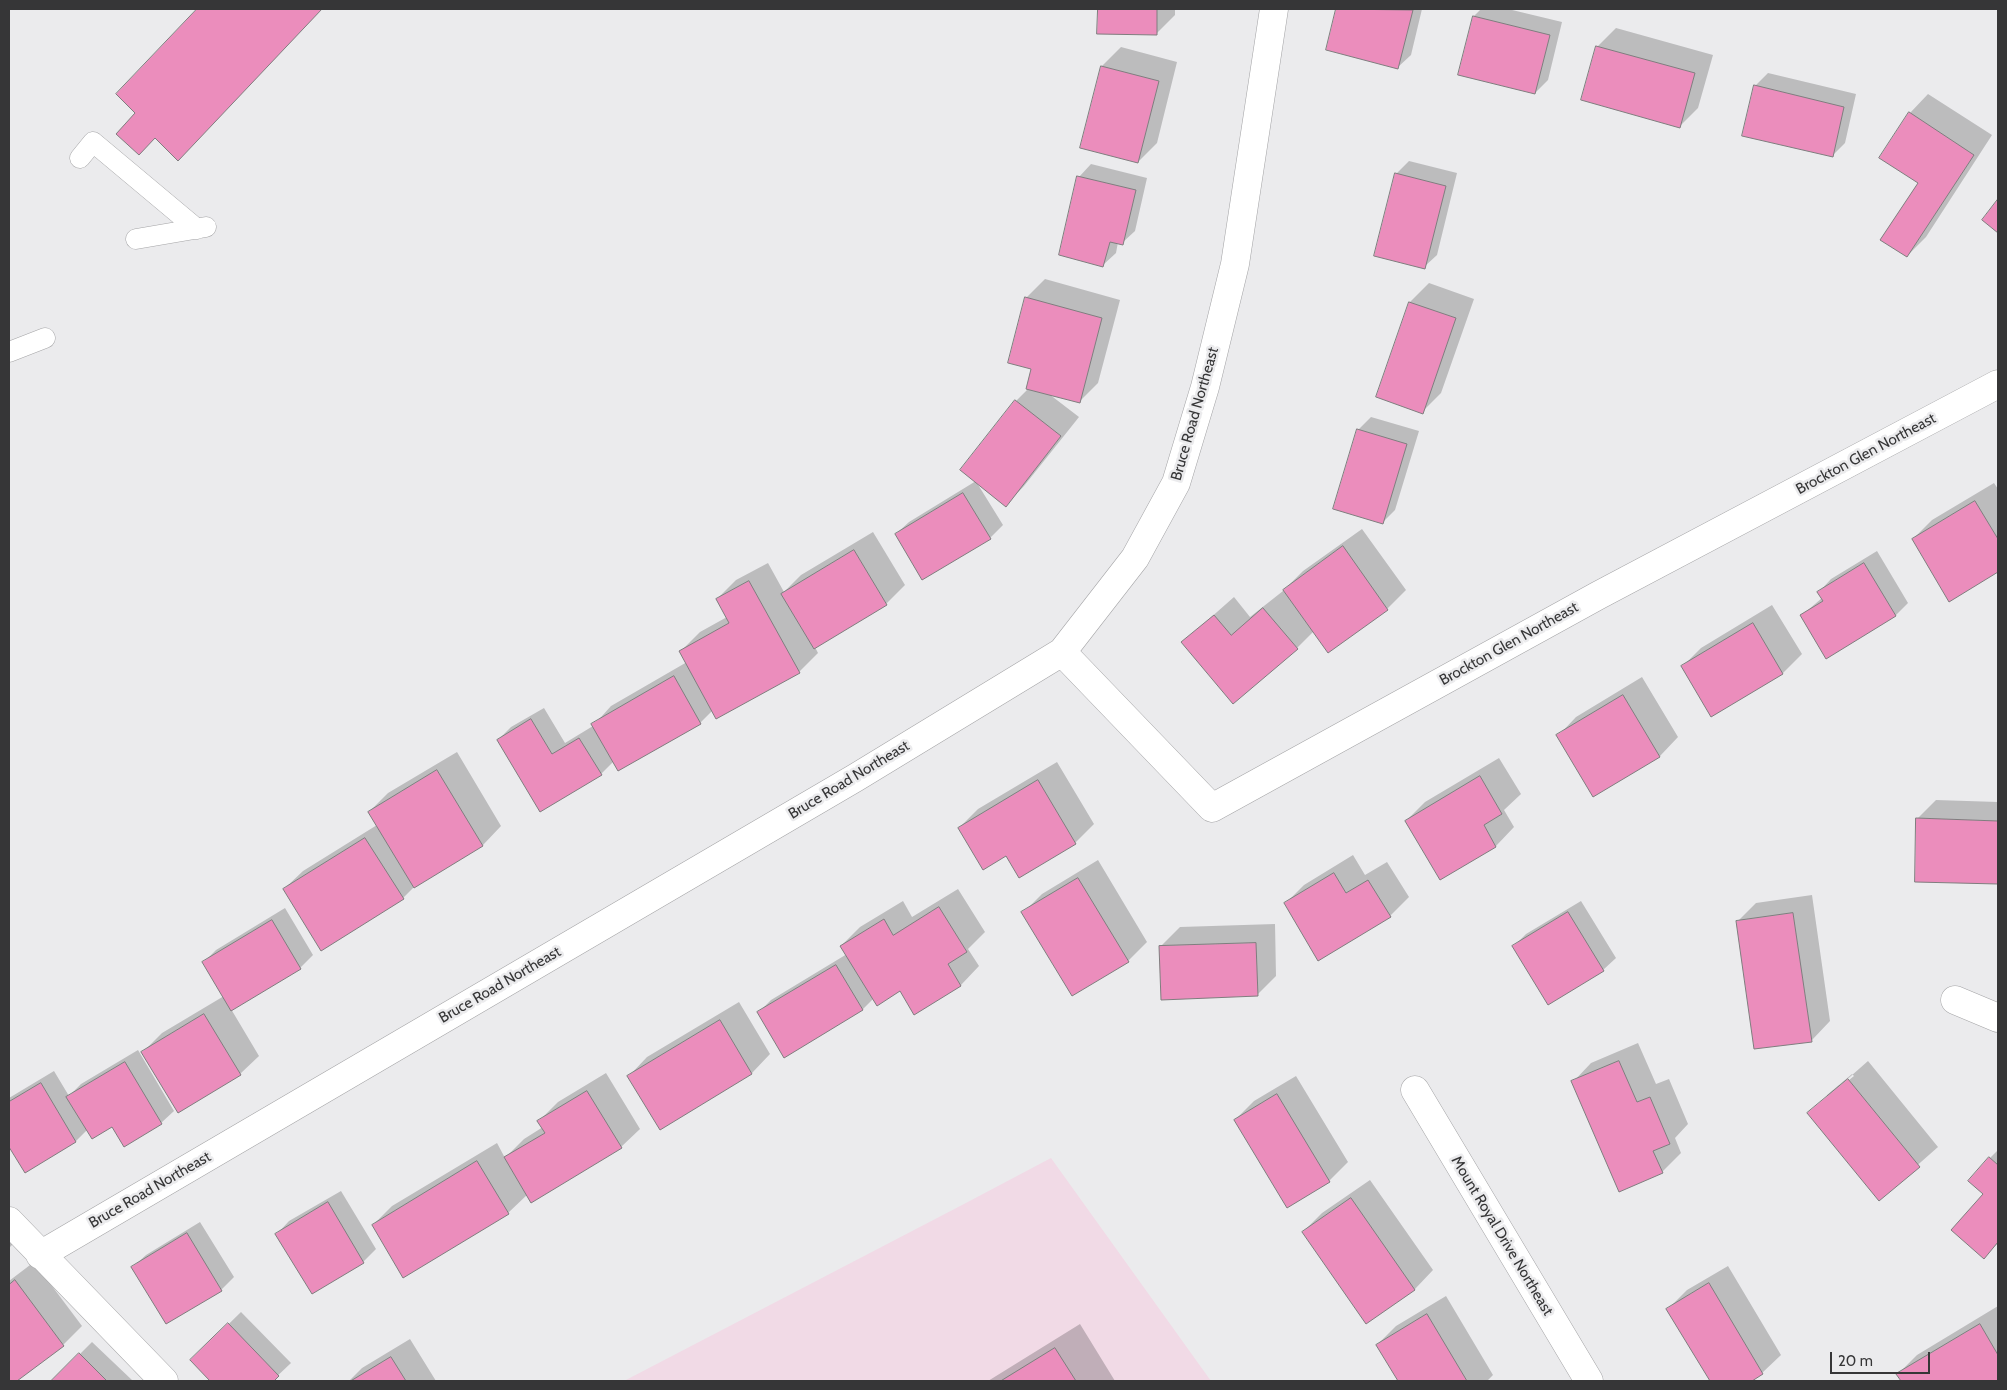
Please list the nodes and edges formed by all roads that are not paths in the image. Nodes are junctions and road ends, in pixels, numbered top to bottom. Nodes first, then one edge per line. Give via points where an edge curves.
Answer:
1 (1274, 9) edge
2 (80, 158) dead end
3 (136, 239) dead end
4 (45, 338) dead end
5 (9, 352) edge
6 (1998, 384) edge
7 (1062, 652) junction
8 (1955, 1000) dead end
9 (1998, 1018) edge
10 (1415, 1090) dead end
11 (9, 1221) edge
12 (40, 1255) junction
13 (164, 1381) edge
14 (1590, 1381) edge

1 - 7 street, Bruce Road Northeast via 1235,264 1205,387 1176,483 1134,558
2 - 3 lane via 94,142 204,228
4 - 5 lane
6 - 7 street, Brockton Glen Northeast via 1599,594 1212,808
7 - 12 street, Bruce Road Northeast via 846,783
8 - 9 street
10 - 14 street, Mount Royal Drive Northeast
11 - 12 street
12 - 13 street

